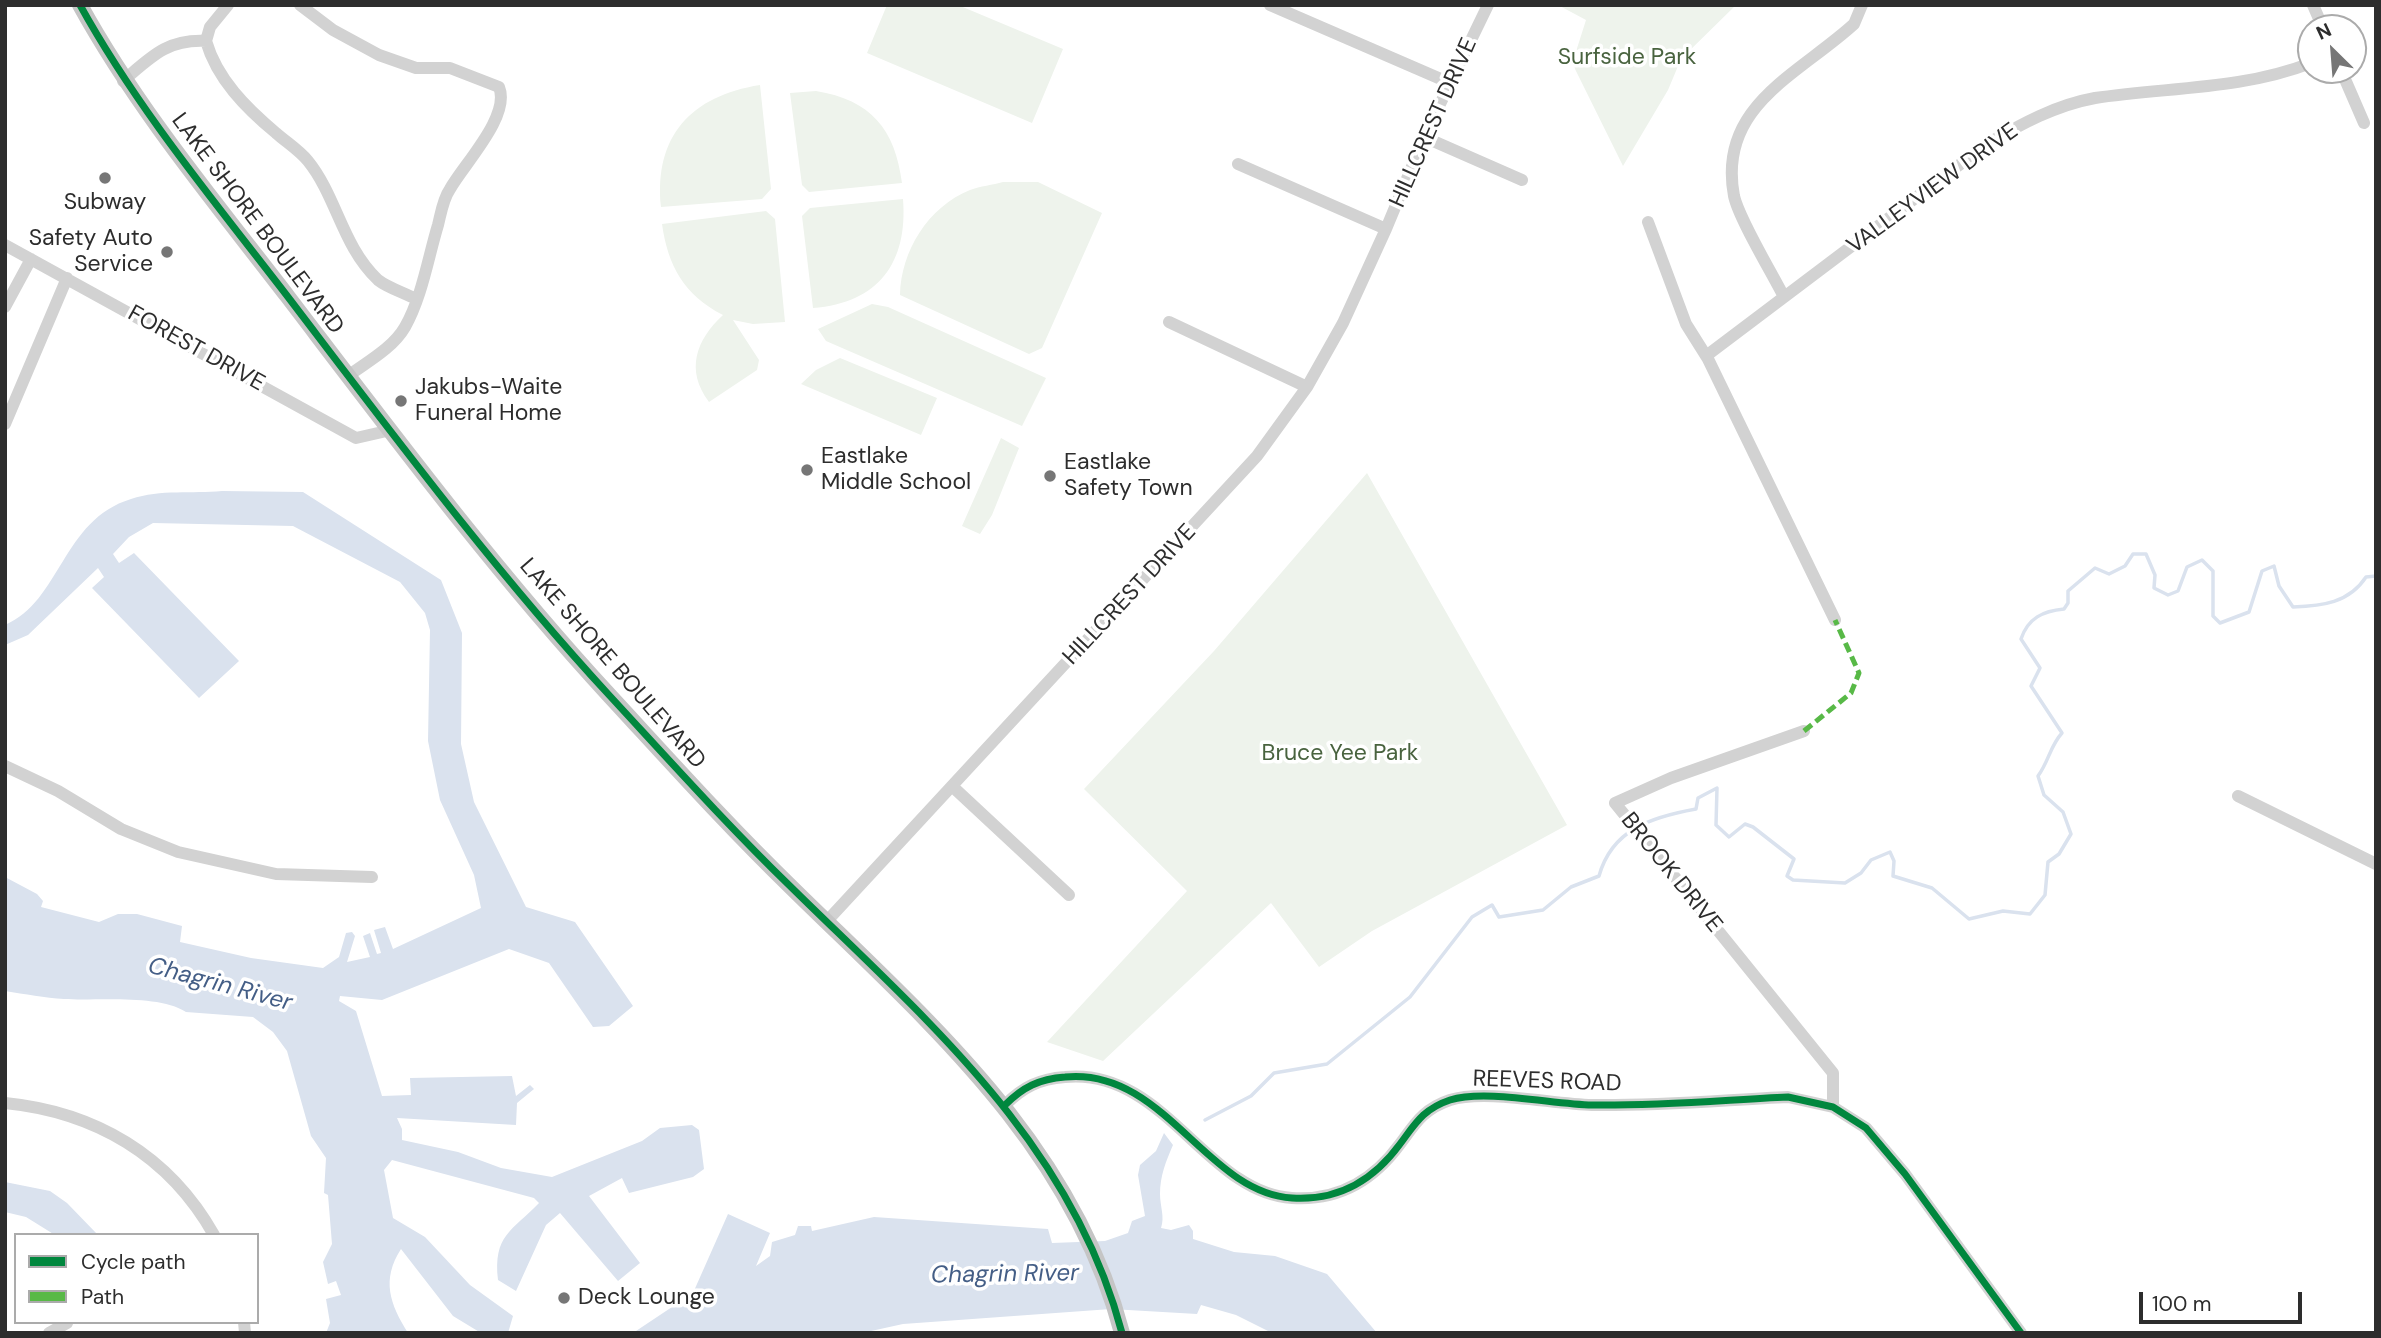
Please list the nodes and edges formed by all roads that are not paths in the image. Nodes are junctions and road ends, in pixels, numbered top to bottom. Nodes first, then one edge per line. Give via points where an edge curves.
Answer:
1 (80, 5) edge
2 (228, 5) edge
3 (300, 5) edge
4 (1270, 5) edge
5 (1488, 5) edge
6 (1862, 5) edge
7 (206, 41) junction
8 (2297, 67) edge
9 (123, 81) junction
10 (1450, 83) junction
11 (2347, 84) edge
12 (2364, 123) dead end
13 (1424, 137) junction
14 (1238, 164) dead end
15 (1522, 180) dead end
16 (1648, 222) dead end
17 (1386, 229) junction
18 (5, 245) edge
19 (31, 260) junction
20 (68, 278) junction
21 (1784, 297) junction
22 (416, 299) junction
23 (5, 307) edge
24 (1169, 322) dead end
25 (1706, 356) junction
26 (348, 376) junction
27 (1307, 387) junction
28 (5, 424) edge
29 (391, 430) junction
30 (1835, 620) dead end
31 (1804, 731) dead end
32 (5, 766) edge
33 (953, 787) junction
34 (2238, 796) dead end
35 (2376, 864) edge
36 (372, 877) dead end
37 (1069, 895) dead end
38 (827, 921) junction
39 (5, 1103) edge
40 (1005, 1105) junction
41 (1833, 1107) junction
42 (213, 1233) edge
43 (65, 1324) edge
44 (49, 1333) edge
45 (1122, 1333) edge
46 (2021, 1333) edge

1 - 9 main road, LAKE SHORE BOULEVARD
2 - 7 street via 210,27
3 - 22 street via 379,55 416,68 450,68 499,87 503,96 477,151 448,191
4 - 10 street
5 - 10 street, HILLCREST DRIVE
6 - 21 street via 1854,24 1758,102 1743,122 1732,158 1734,198
7 - 9 street via 169,44
7 - 22 street via 230,87 307,160 344,235 379,281
8 - 21 street, VALLEYVIEW DRIVE via 2250,82 2094,99 2042,115 1987,144
9 - 26 main road, LAKE SHORE BOULEVARD
10 - 13 street, HILLCREST DRIVE
11 - 12 street
13 - 15 street
13 - 17 street, HILLCREST DRIVE
14 - 17 street
16 - 25 street via 1686,324
17 - 27 street, HILLCREST DRIVE via 1343,323
18 - 19 street, FOREST DRIVE
19 - 20 street, FOREST DRIVE
19 - 23 street
20 - 28 street
20 - 29 street, FOREST DRIVE via 356,438
21 - 25 street, VALLEYVIEW DRIVE
22 - 26 street via 404,329
24 - 27 street
25 - 30 street
26 - 29 main road, LAKE SHORE BOULEVARD
27 - 33 street, HILLCREST DRIVE via 1257,456
29 - 38 main road, LAKE SHORE BOULEVARD via 606,692
31 - 41 street, BROOK DRIVE via 1615,803 1833,1073
32 - 36 street via 58,791 105,821 178,852 276,874
33 - 37 street
33 - 38 street, HILLCREST DRIVE
34 - 35 street
38 - 40 main road, LAKE SHORE BOULEVARD
39 - 42 street via 47,1110 115,1133 172,1178
40 - 41 street, REEVES ROAD via 1025,1086 1054,1077 1081,1075 1122,1086 1159,1110 1227,1169 1257,1189 1289,1198 1325,1198 1357,1186 1380,1167 1415,1119 1449,1101 1480,1095 1594,1105 1788,1097
40 - 45 main road, LAKE SHORE BOULEVARD via 1068,1199 1112,1298
41 - 46 street, REEVES ROAD via 1866,1128 1898,1164
43 - 44 street

